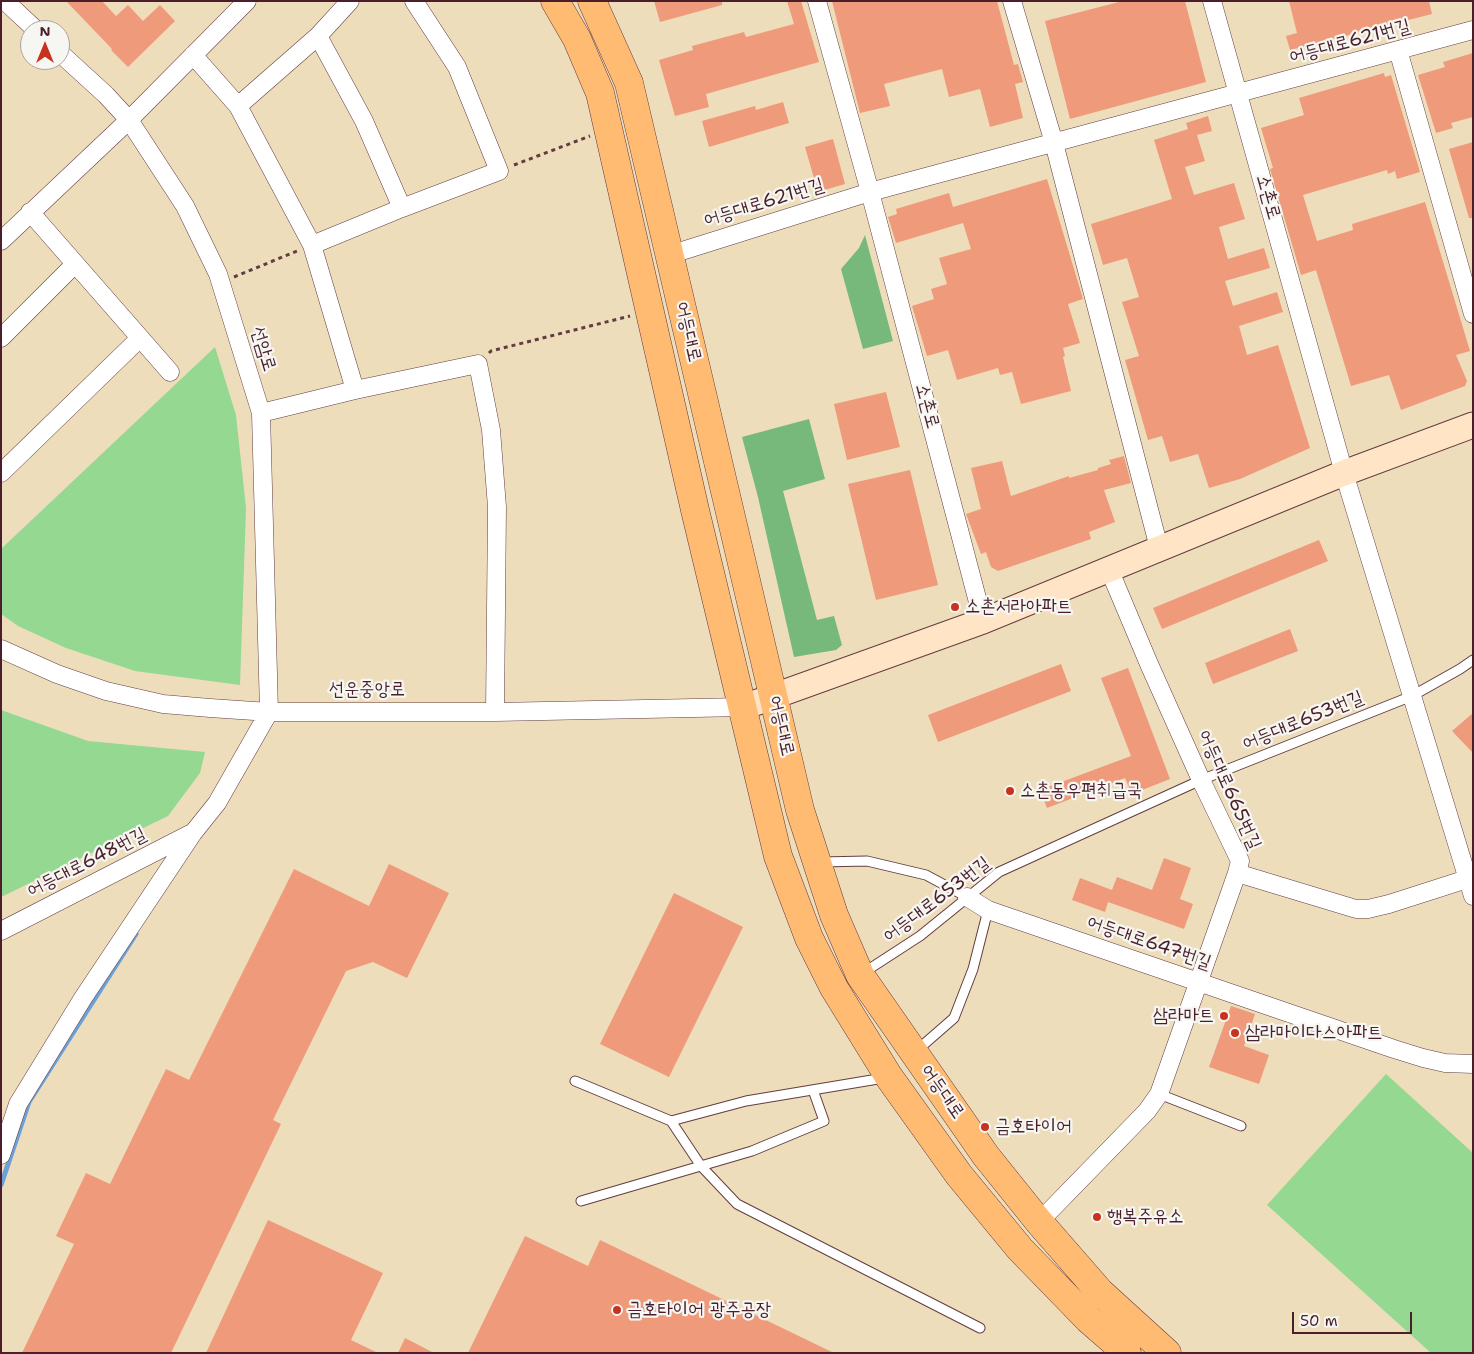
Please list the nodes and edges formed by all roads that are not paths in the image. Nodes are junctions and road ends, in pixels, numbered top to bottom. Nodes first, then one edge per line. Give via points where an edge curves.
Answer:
1 (4, 1) edge
2 (247, 1) edge
3 (350, 1) edge
4 (414, 1) edge
5 (555, 1) edge
6 (592, 1) edge
7 (817, 1) edge
8 (1012, 1) edge
9 (1212, 1) edge
10 (25, 20) edge
11 (1473, 30) edge
12 (318, 36) junction
13 (1398, 50) junction
14 (193, 55) junction
15 (70, 62) edge
16 (1239, 94) junction
17 (238, 106) junction
18 (129, 120) junction
19 (1054, 143) junction
20 (870, 192) junction
21 (402, 208) junction
22 (30, 212) junction
23 (1, 241) edge
24 (312, 245) junction
25 (670, 255) junction
26 (75, 264) junction
27 (1473, 314) edge
28 (1, 338) edge
29 (140, 338) junction
30 (170, 372) dead end
31 (355, 390) junction
32 (261, 413) junction
33 (1473, 425) edge
34 (1, 473) edge
35 (1344, 473) junction
36 (1159, 548) junction
37 (1110, 569) junction
38 (983, 620) junction
39 (1, 649) edge
40 (1473, 660) edge
41 (774, 696) junction
42 (1412, 696) junction
43 (744, 707) junction
44 (269, 712) junction
45 (495, 712) junction
46 (1201, 780) junction
47 (193, 833) junction
48 (816, 862) junction
49 (1237, 873) junction
50 (1470, 878) edge
51 (967, 896) junction
52 (1473, 896) edge
53 (988, 910) junction
54 (1, 931) edge
55 (860, 975) junction
56 (1199, 982) junction
57 (914, 1053) junction
58 (1473, 1064) edge
59 (890, 1077) junction
60 (575, 1081) dead end
61 (813, 1090) junction
62 (1159, 1094) junction
63 (671, 1121) junction
64 (1241, 1126) dead end
65 (1, 1155) edge
66 (701, 1166) junction
67 (581, 1201) dead end
68 (1039, 1222) junction
69 (980, 1328) dead end
70 (1127, 1353) edge
71 (1167, 1353) edge

1 - 10 street
2 - 14 street
3 - 12 street
4 - 21 street via 457,67 499,171
5 - 43 main road, 어등대로 via 578,39 600,93 695,510
6 - 25 main road, 어등대로 via 629,83
7 - 20 street
8 - 19 street
9 - 16 street
11 - 13 street, 어등대로621번길
12 - 17 street
12 - 21 street via 364,121
13 - 16 street, 어등대로621번길
13 - 27 street
14 - 17 street
14 - 18 street
15 - 18 street, 선암로
16 - 19 street, 어등대로621번길
16 - 35 street, 소촌로
17 - 24 street
18 - 22 street
18 - 32 street, 선암로 via 185,206 221,282
19 - 20 street, 어등대로621번길
19 - 36 street
20 - 25 street, 어등대로621번길
20 - 38 street, 소촌로
21 - 24 street
22 - 23 street
22 - 26 street
24 - 31 street
25 - 41 main road, 어등대로
26 - 28 street
26 - 29 street
29 - 30 street
29 - 34 street
31 - 32 street
31 - 45 street via 478,364 491,430 497,508
32 - 44 street, 선암로
33 - 35 street
35 - 36 street
35 - 42 street, 소촌로
36 - 37 street
37 - 38 street
37 - 46 street, 어등대로665번길
38 - 41 street
39 - 44 street, 선운중앙로 via 106,691 163,704
40 - 42 lane, 어등대로653번길
41 - 43 street
41 - 48 main road, 어등대로 via 800,810
42 - 46 lane, 어등대로653번길
42 - 50 street, 소촌로
43 - 45 street, 선운중앙로
43 - 59 main road, 어등대로 via 778,856 809,938 834,988
44 - 45 street, 선운중앙로
44 - 47 street via 217,803
46 - 49 street, 어등대로665번길 via 1240,861
46 - 51 lane, 어등대로653번길 via 999,872
47 - 54 street, 어등대로648번길
47 - 65 street via 83,998 18,1104
48 - 51 lane, 어등대로647번길 via 868,861 926,875
48 - 55 main road, 어등대로
49 - 50 street via 1356,909 1389,904
49 - 56 street, 어등대로665번길
50 - 52 street, 소촌로
51 - 53 street, 어등대로647번길
51 - 55 lane, 어등대로653번길 via 920,936
53 - 56 street, 어등대로647번길
53 - 57 lane via 973,969 954,1018
55 - 57 main road, 어등대로
56 - 58 street, 어등대로647번길 via 1423,1058
56 - 62 street, 어등대로665번길
57 - 68 main road, 어등대로 via 986,1156
59 - 61 lane
59 - 70 main road, 어등대로 via 959,1175 1020,1249 1088,1319
60 - 63 lane
61 - 63 lane via 746,1101
61 - 66 lane via 824,1121 752,1151
62 - 64 lane
62 - 68 street, 어등대로665번길
63 - 66 lane
66 - 67 lane
66 - 69 lane via 737,1204
68 - 71 main road, 어등대로 via 1100,1292

